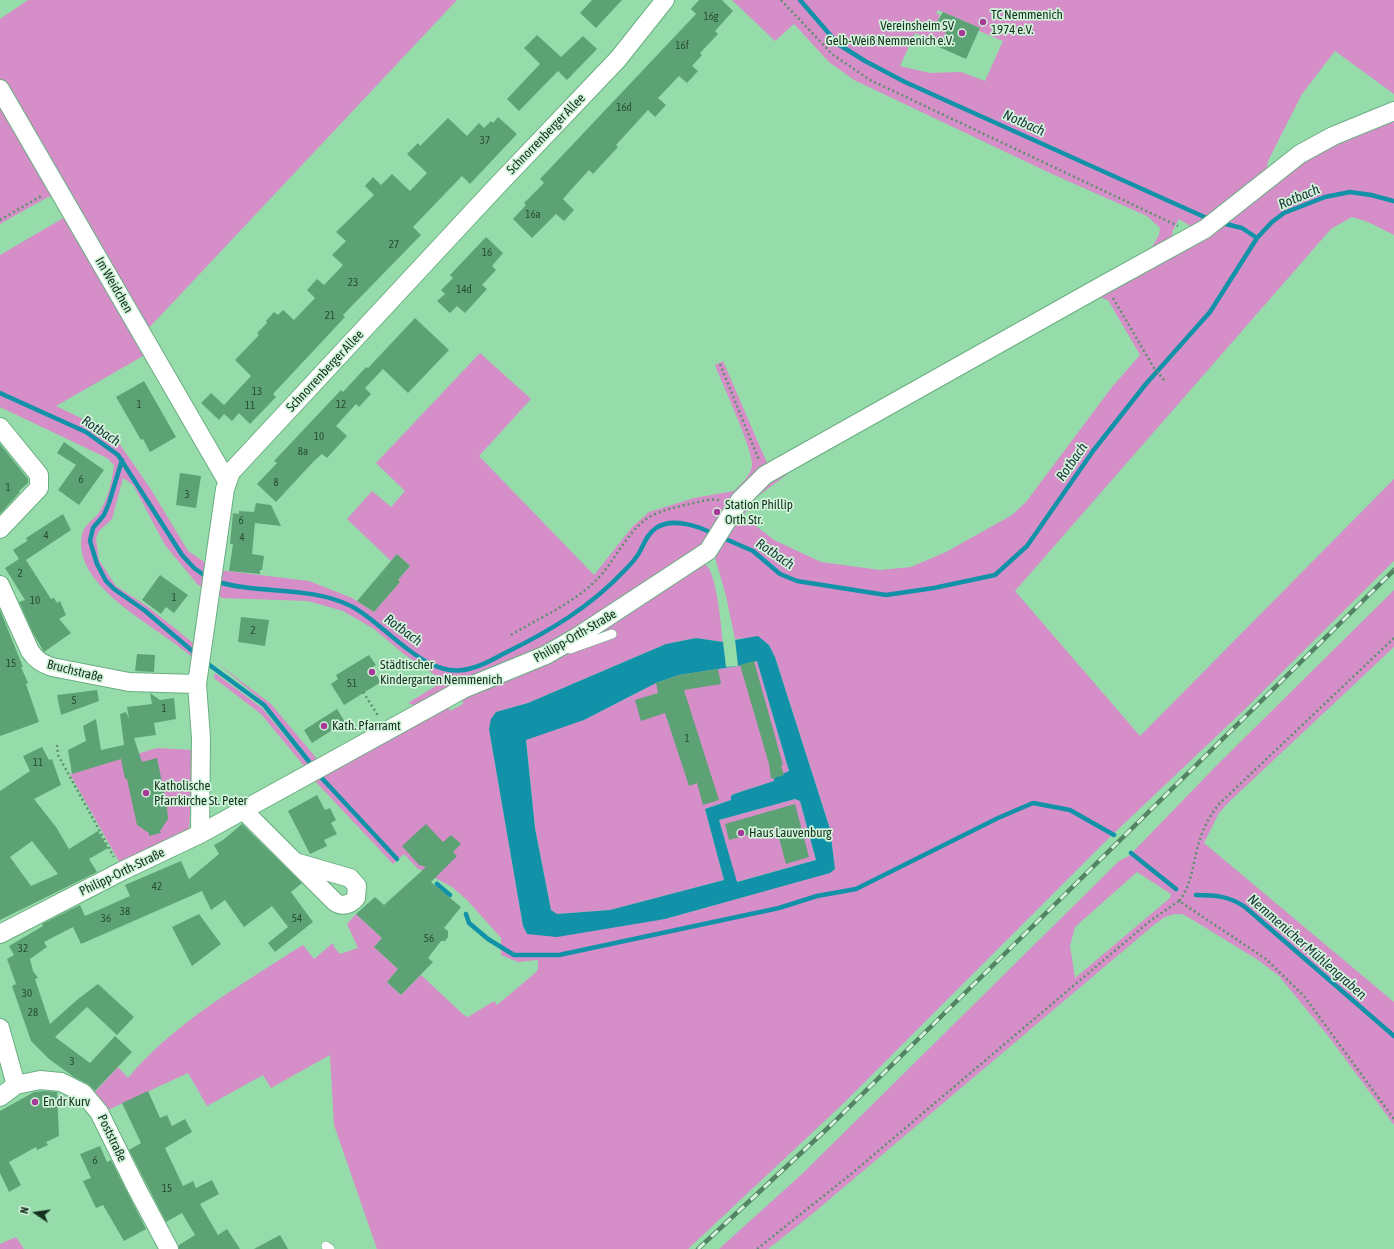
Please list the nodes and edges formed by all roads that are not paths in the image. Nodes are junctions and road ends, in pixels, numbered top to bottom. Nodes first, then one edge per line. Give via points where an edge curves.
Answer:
1 (665, 0) edge
2 (0, 89) edge
3 (1394, 111) edge
4 (0, 427) edge
5 (227, 481) junction
6 (0, 529) edge
7 (0, 585) edge
8 (612, 634) dead end
9 (527, 663) junction
10 (197, 684) junction
11 (243, 810) junction
12 (200, 834) junction
13 (295, 862) dead end
14 (0, 934) edge
15 (0, 1028) edge
16 (16, 1085) junction
17 (0, 1097) edge
18 (169, 1249) edge

1 - 5 street, Schnorrenberger Allee via 618,59 237,464
2 - 5 street, Im Weidchen
3 - 9 street, Philipp-Orth-Straße via 1346,130 1308,149 1210,226 765,475 746,491 708,551 561,647
4 - 6 street via 39,475 39,488
5 - 10 street, Schnorrenberger Allee
7 - 10 street, Bruchstraße via 30,651 41,662 52,667 129,682
8 - 9 lane
9 - 11 street, Philipp-Orth-Straße via 463,689
10 - 12 street, Schnorrenberger Allee via 201,738
11 - 12 street, Philipp-Orth-Straße
11 - 13 street
12 - 14 street, Philipp-Orth-Straße
15 - 16 street
16 - 17 street
16 - 18 street, Poststraße via 34,1080 54,1080 76,1089 93,1103

